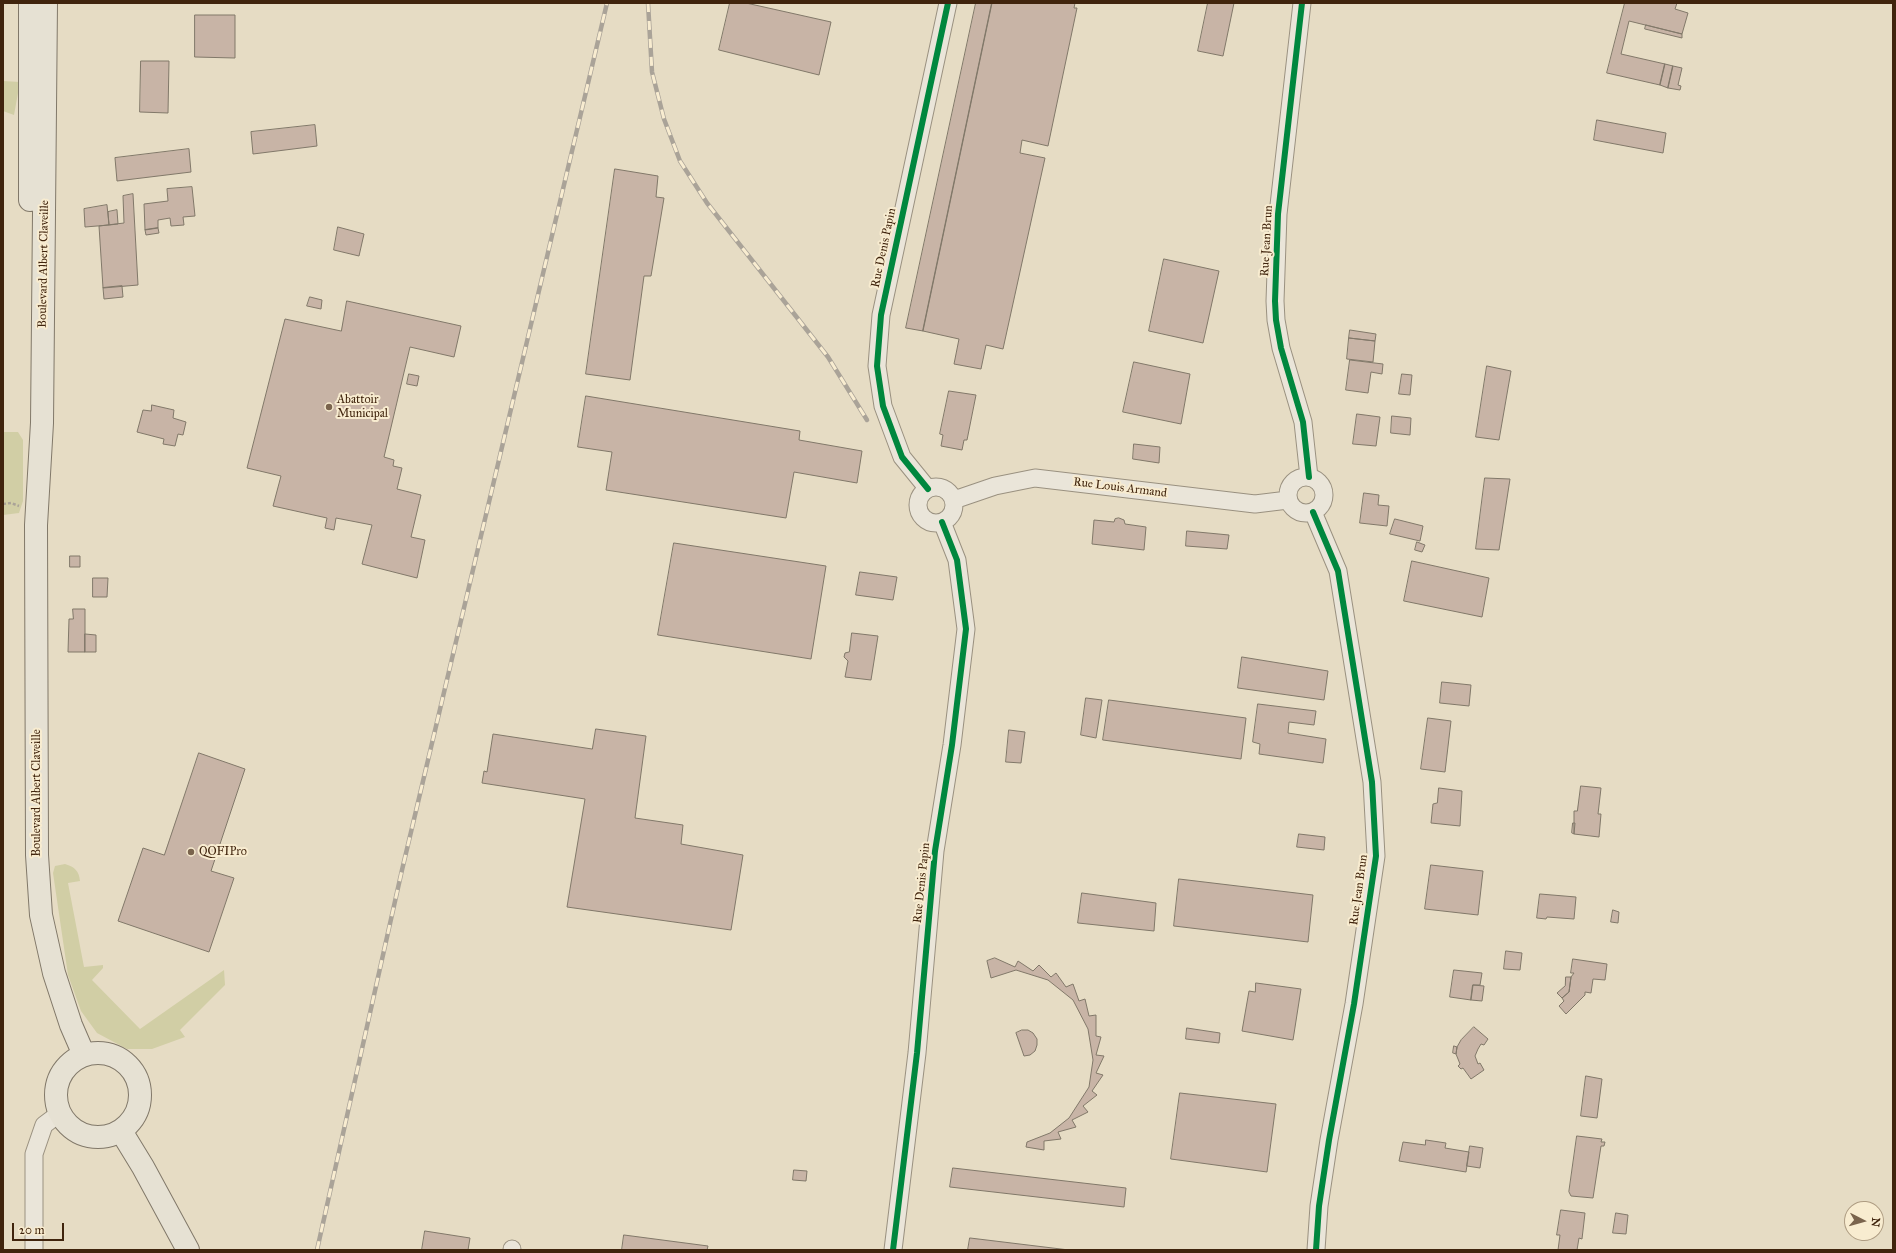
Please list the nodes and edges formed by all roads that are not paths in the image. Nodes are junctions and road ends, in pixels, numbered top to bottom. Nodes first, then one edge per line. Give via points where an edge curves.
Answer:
1 (30, 3) edge
2 (46, 3) edge
3 (948, 3) edge
4 (1302, 3) edge
5 (1309, 477) junction
6 (928, 489) junction
7 (954, 500) junction
8 (1288, 500) junction
9 (1313, 512) junction
10 (942, 522) junction
11 (36, 525) junction
12 (84, 1055) junction
13 (60, 1113) junction
14 (120, 1131) junction
15 (34, 1250) edge
16 (188, 1250) edge
17 (893, 1250) edge
18 (1316, 1250) edge

1 - 11 main road, Boulevard Albert Claveille via 30,301
2 - 11 main road, Boulevard Albert Claveille via 42,423
3 - 6 street, Rue Denis Papin via 881,315 877,366 883,406 902,457
4 - 5 street, Rue Jean Brun via 1278,214 1275,301 1281,348 1303,422
5 - 8 street via 1302,477 1292,483
5 - 9 street via 1319,482 1324,493 1322,504
6 - 7 street via 938,486 943,488
6 - 10 street via 919,499 919,511 932,523
7 - 8 street, Rue Louis Armand via 995,486 1035,478 1255,504
7 - 10 street via 952,513
8 - 9 street via 1295,510 1307,514
9 - 18 street, Rue Jean Brun via 1338,571 1372,782 1376,856 1354,1004 1319,1206
10 - 17 street, Rue Denis Papin via 957,560 966,629 952,745 935,851 917,1053
11 - 12 main road, Boulevard Albert Claveille via 37,855 41,915 54,973
12 - 13 main road via 62,1072 56,1100
12 - 14 main road via 111,1055 123,1061 133,1071 139,1083 138,1110 131,1122
13 - 14 main road via 68,1125 79,1133 93,1137 107,1136
13 - 15 street via 44,1125 34,1154
14 - 16 main road via 143,1167

